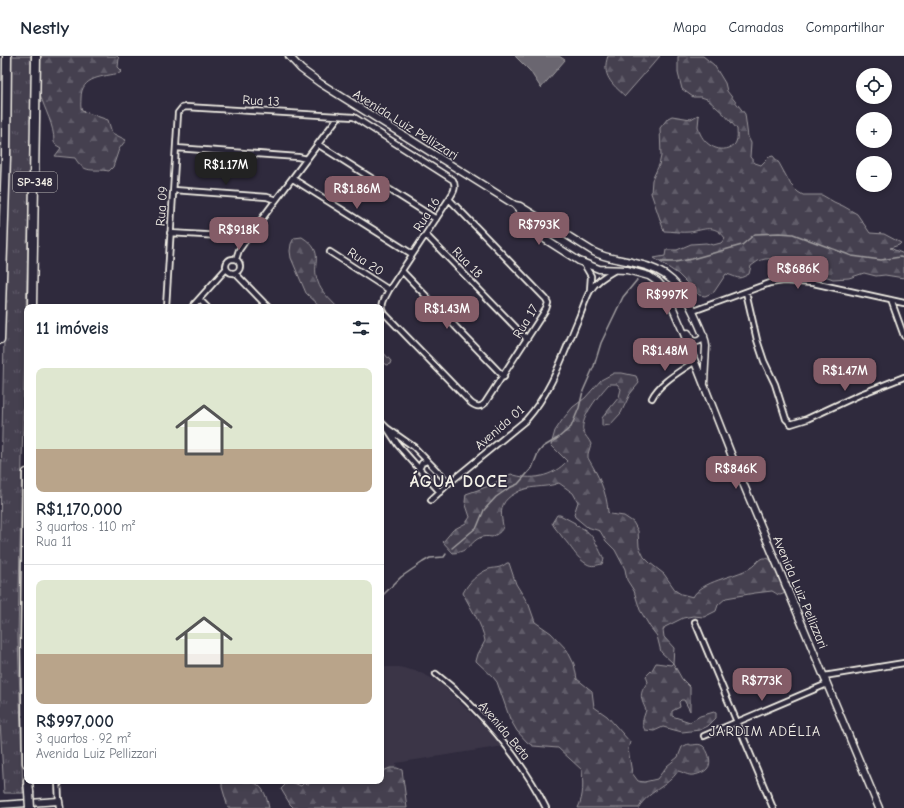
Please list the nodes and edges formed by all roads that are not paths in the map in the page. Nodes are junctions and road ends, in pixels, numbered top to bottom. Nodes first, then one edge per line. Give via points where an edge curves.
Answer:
1 (6, 56) edge
2 (36, 56) edge
3 (289, 56) edge
4 (182, 108) joint
5 (339, 116) junction
6 (319, 144) junction
7 (176, 148) junction
8 (308, 159) junction
9 (293, 179) junction
10 (456, 185) joint
11 (174, 190) junction
12 (449, 199) junction
13 (276, 200) junction
14 (515, 205) junction
15 (436, 219) junction
16 (552, 226) junction
17 (170, 232) junction
18 (426, 235) junction
19 (542, 236) junction
20 (246, 240) junction
21 (330, 252) dead end
22 (412, 254) junction
23 (236, 259) junction
24 (584, 264) junction
25 (226, 269) junction
26 (615, 270) junction
27 (402, 271) junction
28 (236, 273) junction
29 (390, 290) junction
30 (590, 290) junction
31 (746, 292) junction
32 (199, 299) junction
33 (891, 300) junction
34 (904, 303) edge
35 (32, 304) edge
36 (166, 304) edge
37 (195, 304) edge
38 (204, 304) edge
39 (265, 304) edge
40 (383, 304) edge
41 (693, 311) junction
42 (384, 313) edge
43 (682, 328) junction
44 (704, 336) junction
45 (904, 336) edge
46 (0, 339) edge
47 (527, 339) junction
48 (695, 361) junction
49 (504, 377) junction
50 (904, 377) edge
51 (704, 384) junction
52 (652, 398) dead end
53 (479, 407) joint
54 (384, 425) edge
55 (387, 428) junction
56 (404, 439) junction
57 (398, 445) junction
58 (414, 447) junction
59 (407, 456) junction
60 (427, 461) junction
61 (419, 469) junction
62 (449, 483) junction
63 (440, 492) junction
64 (431, 500) dead end
65 (695, 622) dead end
66 (904, 663) edge
67 (436, 674) dead end
68 (824, 676) junction
69 (827, 684) junction
70 (737, 722) junction
71 (704, 736) dead end
72 (28, 784) edge
73 (58, 784) edge
74 (0, 805) edge
75 (59, 805) edge
76 (30, 808) edge
77 (546, 808) edge
78 (773, 808) edge
79 (879, 808) edge

1 - 46 highway, SP-348 via 6,156
2 - 35 highway, SP-348
3 - 14 main road, Avenida Luiz Pellizzari via 320,83
4 - 5 street, Rua 13
4 - 7 street, Rua 09 via 178,113
5 - 6 street
5 - 10 street, Rua 13 via 354,118 453,180
6 - 8 street
6 - 15 street
7 - 8 street
7 - 11 street, Rua 09
8 - 9 street
9 - 13 street
9 - 22 street
10 - 12 street, Rua 16
11 - 13 street via 267,197
11 - 17 street, Rua 09
12 - 15 street, Rua 16
12 - 47 street, Rua 17 via 546,299 546,309
13 - 20 street
14 - 16 main road, Avenida Luiz Pellizzari
14 - 19 main road, Avenida Luiz Pellizzari
15 - 18 street, Rua 16
16 - 19 main road via 545,228
16 - 41 main road, Avenida Luiz Pellizzari via 602,256 657,270 678,286
17 - 20 street via 238,237
17 - 36 street, Rua 09
18 - 22 street, Rua 16
18 - 47 street, Rua 18
19 - 24 main road, Avenida Luiz Pellizzari
20 - 23 street
21 - 29 street, Rua 20
22 - 27 street, Rua 16
23 - 25 street via 227,261
23 - 28 street via 240,269
24 - 26 main road, Avenida Luiz Pellizzari via 599,269
24 - 30 street, Avenida 01 via 591,276
25 - 28 street via 230,273
25 - 32 street
26 - 30 street, Avenida 01 via 603,277
26 - 43 main road, Avenida Luiz Pellizzari via 649,276 658,282 668,296
27 - 29 street, Rua 16
27 - 49 street
28 - 39 street
29 - 40 street, Rua 16
30 - 62 street, Avenida 01 via 553,379 536,408 526,420
31 - 33 street via 770,283 799,281
31 - 41 street
31 - 50 street via 756,340 786,418 791,424
32 - 37 street
32 - 38 street
33 - 34 street
33 - 45 street
41 - 44 main road, Avenida Luiz Pellizzari
42 - 53 street, Rua 16 via 471,403
43 - 44 main road via 693,341 698,341
43 - 48 main road, Avenida Luiz Pellizzari
44 - 51 main road, Avenida Luiz Pellizzari
47 - 49 street, Rua 17
48 - 51 main road, Avenida Luiz Pellizzari
48 - 52 street via 662,385
49 - 53 street, Rua 17 via 486,403
51 - 68 main road, Avenida Luiz Pellizzari
54 - 55 street
55 - 56 street
55 - 57 street
56 - 57 street
56 - 58 street
57 - 59 street
58 - 59 street
58 - 60 street
59 - 61 street
60 - 61 street via 422,463
60 - 62 street
61 - 63 street
62 - 63 street, Avenida 01
63 - 64 street, Avenida 01
65 - 70 street
66 - 68 street
67 - 77 street, Avenida Beta via 451,685 502,740 536,788
68 - 69 main road, Avenida Luiz Pellizzari
69 - 70 street
69 - 79 main road, Avenida Luiz Pellizzari
70 - 71 street
70 - 78 street
72 - 76 highway, bridge
73 - 75 street
74 - 75 main road

